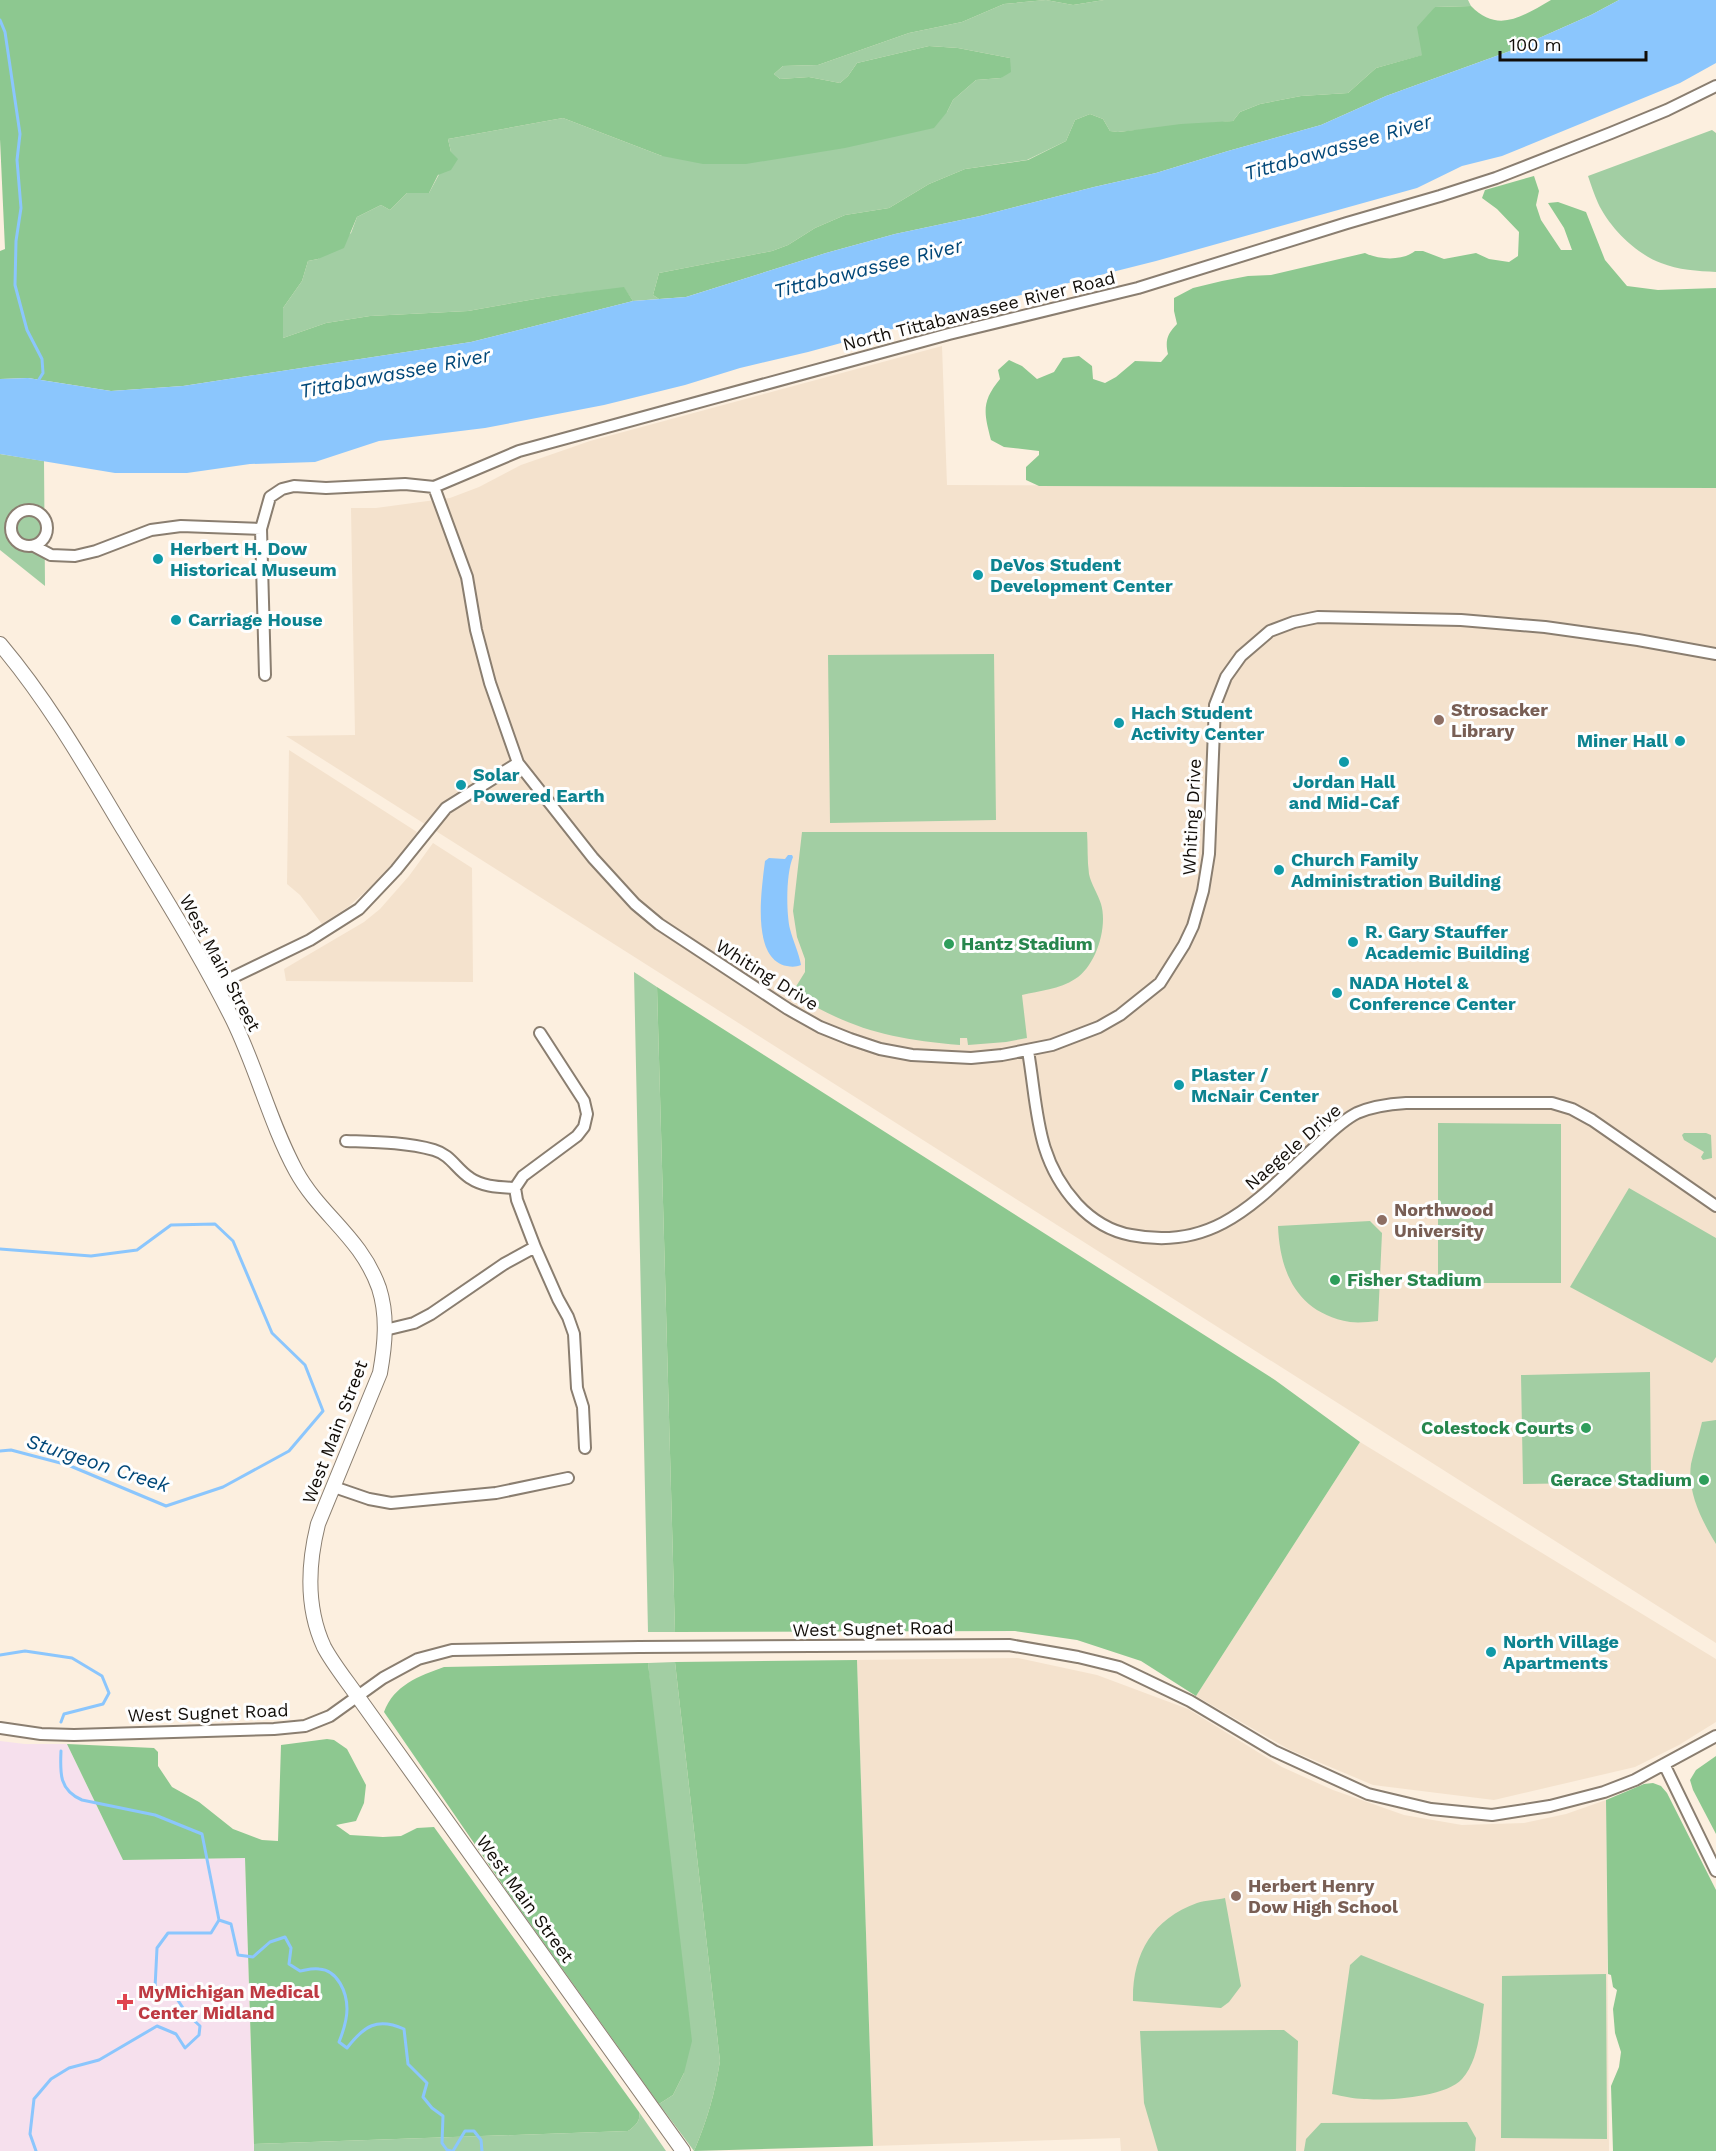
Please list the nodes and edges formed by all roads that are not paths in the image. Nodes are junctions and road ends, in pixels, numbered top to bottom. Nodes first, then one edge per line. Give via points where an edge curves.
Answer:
1 (1716, 86) edge
2 (434, 486) junction
3 (261, 529) junction
4 (34, 546) dead end
5 (0, 644) edge
6 (1716, 654) edge
7 (265, 675) dead end
8 (518, 763) junction
9 (215, 986) junction
10 (540, 1033) dead end
11 (1028, 1051) junction
12 (346, 1141) dead end
13 (515, 1188) junction
14 (1716, 1206) edge
15 (535, 1246) junction
16 (385, 1330) junction
17 (585, 1448) dead end
18 (568, 1478) dead end
19 (334, 1487) junction
20 (358, 1697) junction
21 (0, 1728) edge
22 (1716, 1736) edge
23 (1664, 1764) junction
24 (1716, 1871) edge
25 (682, 2151) edge

1 - 2 street, North Tittabawassee River Road via 1611,133 1440,196 1138,288 949,334 519,451
2 - 3 street, North Tittabawassee River Road via 294,486 270,498
2 - 8 street, Whiting Drive via 467,577 490,683
3 - 4 street via 181,526 151,530 75,556 51,555
3 - 7 street, North Tittabawassee River Road
5 - 9 street, West Main Street via 57,720 199,953
6 - 11 street, Whiting Drive via 1545,627 1461,620 1318,617 1270,631 1241,656 1226,677 1215,705 1209,854 1203,891 1184,945 1160,983 1120,1015 1076,1037
8 - 9 street via 446,808 359,909 310,940
8 - 11 street, Whiting Drive via 635,904 684,942 788,1009 850,1039 912,1055 971,1058
9 - 16 street, West Main Street via 297,1172 370,1266 380,1290
10 - 13 street via 584,1101 587,1114 577,1136 524,1176
11 - 14 street, Naegele Drive via 1041,1135 1056,1176 1088,1216 1120,1233 1172,1239 1227,1222 1254,1204 1356,1114 1406,1103 1552,1103 1572,1108
12 - 13 street via 392,1143 435,1151 453,1160 470,1178 488,1186
13 - 15 street
15 - 16 street via 431,1314
15 - 17 street via 574,1335
16 - 19 street, West Main Street via 380,1373
18 - 19 street via 496,1493 392,1503
19 - 20 street, West Main Street via 313,1544 311,1599 325,1648
20 - 21 street, West Sugnet Road via 330,1716 305,1726 274,1729 74,1735
20 - 23 street, West Sugnet Road via 418,1659 452,1650 1009,1645 1119,1667 1190,1701 1284,1756 1368,1794 1431,1809 1492,1815 1551,1806 1604,1792
20 - 25 street, West Main Street
22 - 23 street, West Sugnet Road
23 - 24 street

